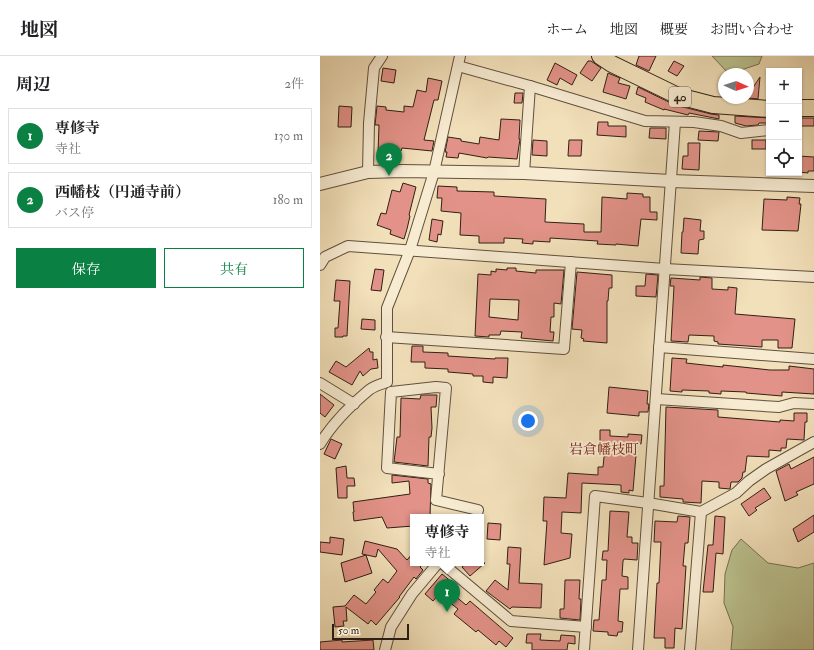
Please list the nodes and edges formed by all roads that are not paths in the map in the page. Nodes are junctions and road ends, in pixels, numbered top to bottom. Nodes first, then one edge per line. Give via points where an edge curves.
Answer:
1 (382, 56) edge
2 (600, 56) edge
3 (459, 61) edge
4 (530, 86) junction
5 (802, 108) edge
6 (814, 108) edge
7 (766, 109) edge
8 (675, 122) junction
9 (766, 130) edge
10 (368, 172) junction
11 (434, 172) junction
12 (524, 173) junction
13 (671, 181) junction
14 (320, 184) edge
15 (814, 186) edge
16 (410, 250) junction
17 (572, 262) junction
18 (320, 265) edge
19 (665, 269) junction
20 (814, 277) edge
21 (386, 337) junction
22 (659, 347) junction
23 (814, 360) edge
24 (387, 382) junction
25 (320, 383) edge
26 (391, 392) junction
27 (656, 399) junction
28 (354, 404) junction
29 (814, 404) edge
30 (814, 442) edge
31 (320, 444) edge
32 (439, 474) junction
33 (648, 503) junction
34 (701, 512) junction
35 (477, 514) edge
36 (435, 566) edge
37 (446, 566) edge
38 (586, 627) junction
39 (385, 650) edge
40 (584, 650) edge
41 (638, 650) edge
42 (690, 650) edge

1 - 10 street via 374,68
2 - 7 main road, 40 via 678,96 713,105
3 - 4 street
3 - 11 street
4 - 8 street via 646,121
4 - 12 street
5 - 6 main road
8 - 9 street via 721,126 742,133
8 - 13 street
10 - 11 street
10 - 14 street
11 - 12 street
11 - 16 street
12 - 13 street
13 - 15 street
13 - 19 street
16 - 17 street
16 - 18 street via 348,246 325,257
16 - 21 street via 387,308
17 - 19 street
17 - 21 street via 564,349
19 - 20 street
19 - 22 street
21 - 24 street
22 - 23 street
22 - 27 street
24 - 26 street
24 - 28 street via 371,389
25 - 28 street
26 - 32 street via 387,468
26 - 32 street via 446,388
27 - 29 street via 779,407 794,403
27 - 33 street
28 - 31 street via 328,431
30 - 34 street via 766,469 736,493
32 - 35 street via 436,500 478,510
33 - 34 street
33 - 38 street via 595,496
33 - 41 street
34 - 42 street
36 - 39 street via 412,594 391,627
37 - 38 street via 511,621
38 - 40 street

